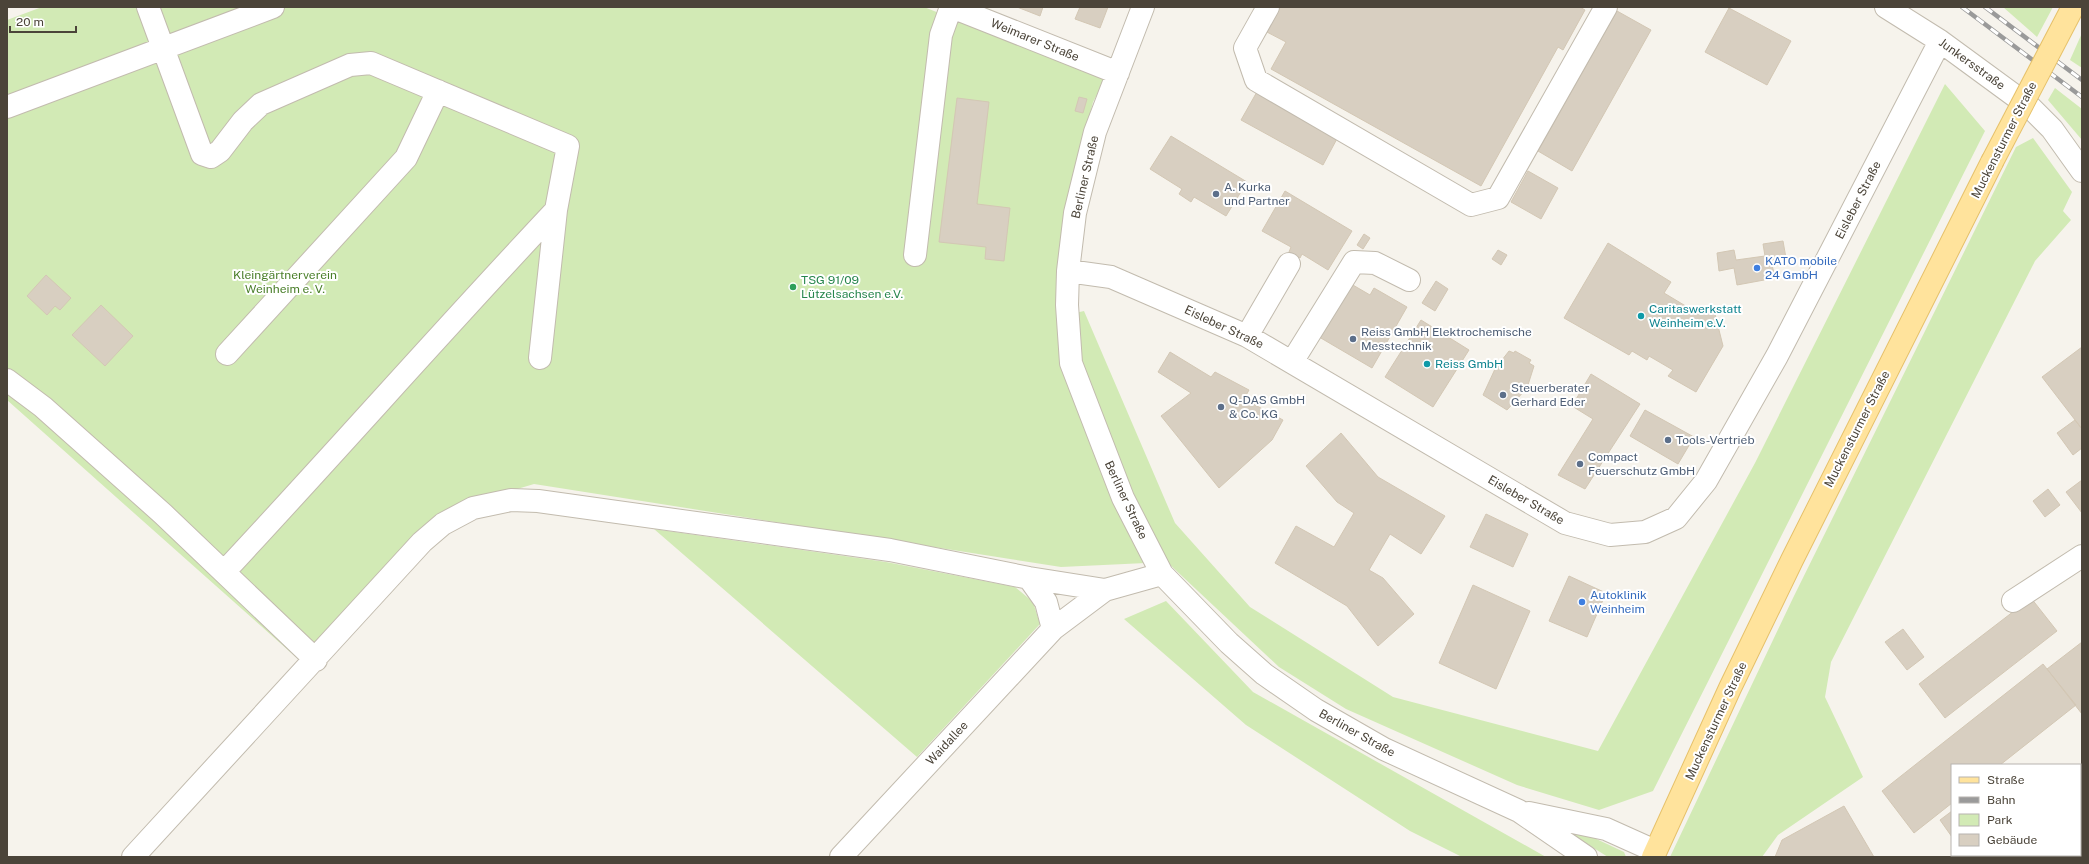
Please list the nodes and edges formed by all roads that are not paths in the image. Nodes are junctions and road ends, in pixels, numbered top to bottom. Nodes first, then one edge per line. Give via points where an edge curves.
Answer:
1 (148, 7) edge
2 (273, 7) edge
3 (952, 7) edge
4 (1143, 7) edge
5 (1268, 7) edge
6 (1606, 7) edge
7 (1886, 7) edge
8 (2073, 7) edge
9 (1940, 41) junction
10 (163, 49) junction
11 (1118, 73) junction
12 (438, 91) junction
13 (7, 106) edge
14 (2082, 171) edge
15 (556, 210) junction
16 (915, 255) dead end
17 (1289, 264) dead end
18 (1068, 271) junction
19 (1409, 280) dead end
20 (1247, 336) junction
21 (227, 354) dead end
22 (540, 358) dead end
23 (1292, 362) junction
24 (7, 380) edge
25 (2082, 556) edge
26 (224, 572) junction
27 (1162, 574) junction
28 (1030, 578) junction
29 (1105, 590) junction
30 (2013, 601) dead end
31 (1053, 629) junction
32 (316, 660) junction
33 (1519, 811) junction
34 (1654, 854) edge
35 (133, 857) edge
36 (841, 857) edge
37 (1586, 857) edge

1 - 10 street
2 - 10 street
3 - 11 street, Weimarer Straße
3 - 16 street via 941,35
4 - 11 street, Berliner Straße
5 - 6 street via 1245,48 1256,80 1471,205 1498,198
7 - 9 street, Junkersstraße
8 - 34 main road, Muckensturmer Straße, bridge via 1792,560
9 - 14 street, Junkersstraße via 2030,107 2052,129
9 - 23 street, Eisleber Straße via 1777,356 1706,481 1676,518 1645,532 1610,535 1565,524
10 - 12 street via 197,147 202,154 211,157 220,151 243,121 261,104 350,65 371,63
10 - 13 street
11 - 18 street, Berliner Straße via 1094,139 1075,213
12 - 15 street via 568,146
12 - 21 street via 406,158
15 - 22 street
15 - 26 street
17 - 20 street
18 - 20 street, Eisleber Straße via 1111,277
18 - 27 street, Berliner Straße via 1071,363 1123,498
19 - 23 street via 1375,263 1354,262
20 - 23 street, Eisleber Straße
24 - 26 street via 43,407
25 - 30 street
26 - 32 street
27 - 29 street, Waidallee
27 - 33 street, Berliner Straße via 1229,643 1264,674 1316,710 1384,748
28 - 29 street
28 - 31 street via 1046,602
28 - 32 street via 890,550 583,506 511,500 473,508 442,524 422,542
29 - 31 street, Waidallee
31 - 36 street, Waidallee
32 - 35 street
33 - 34 street, Berliner Straße via 1606,829
33 - 37 street, Berliner Straße

